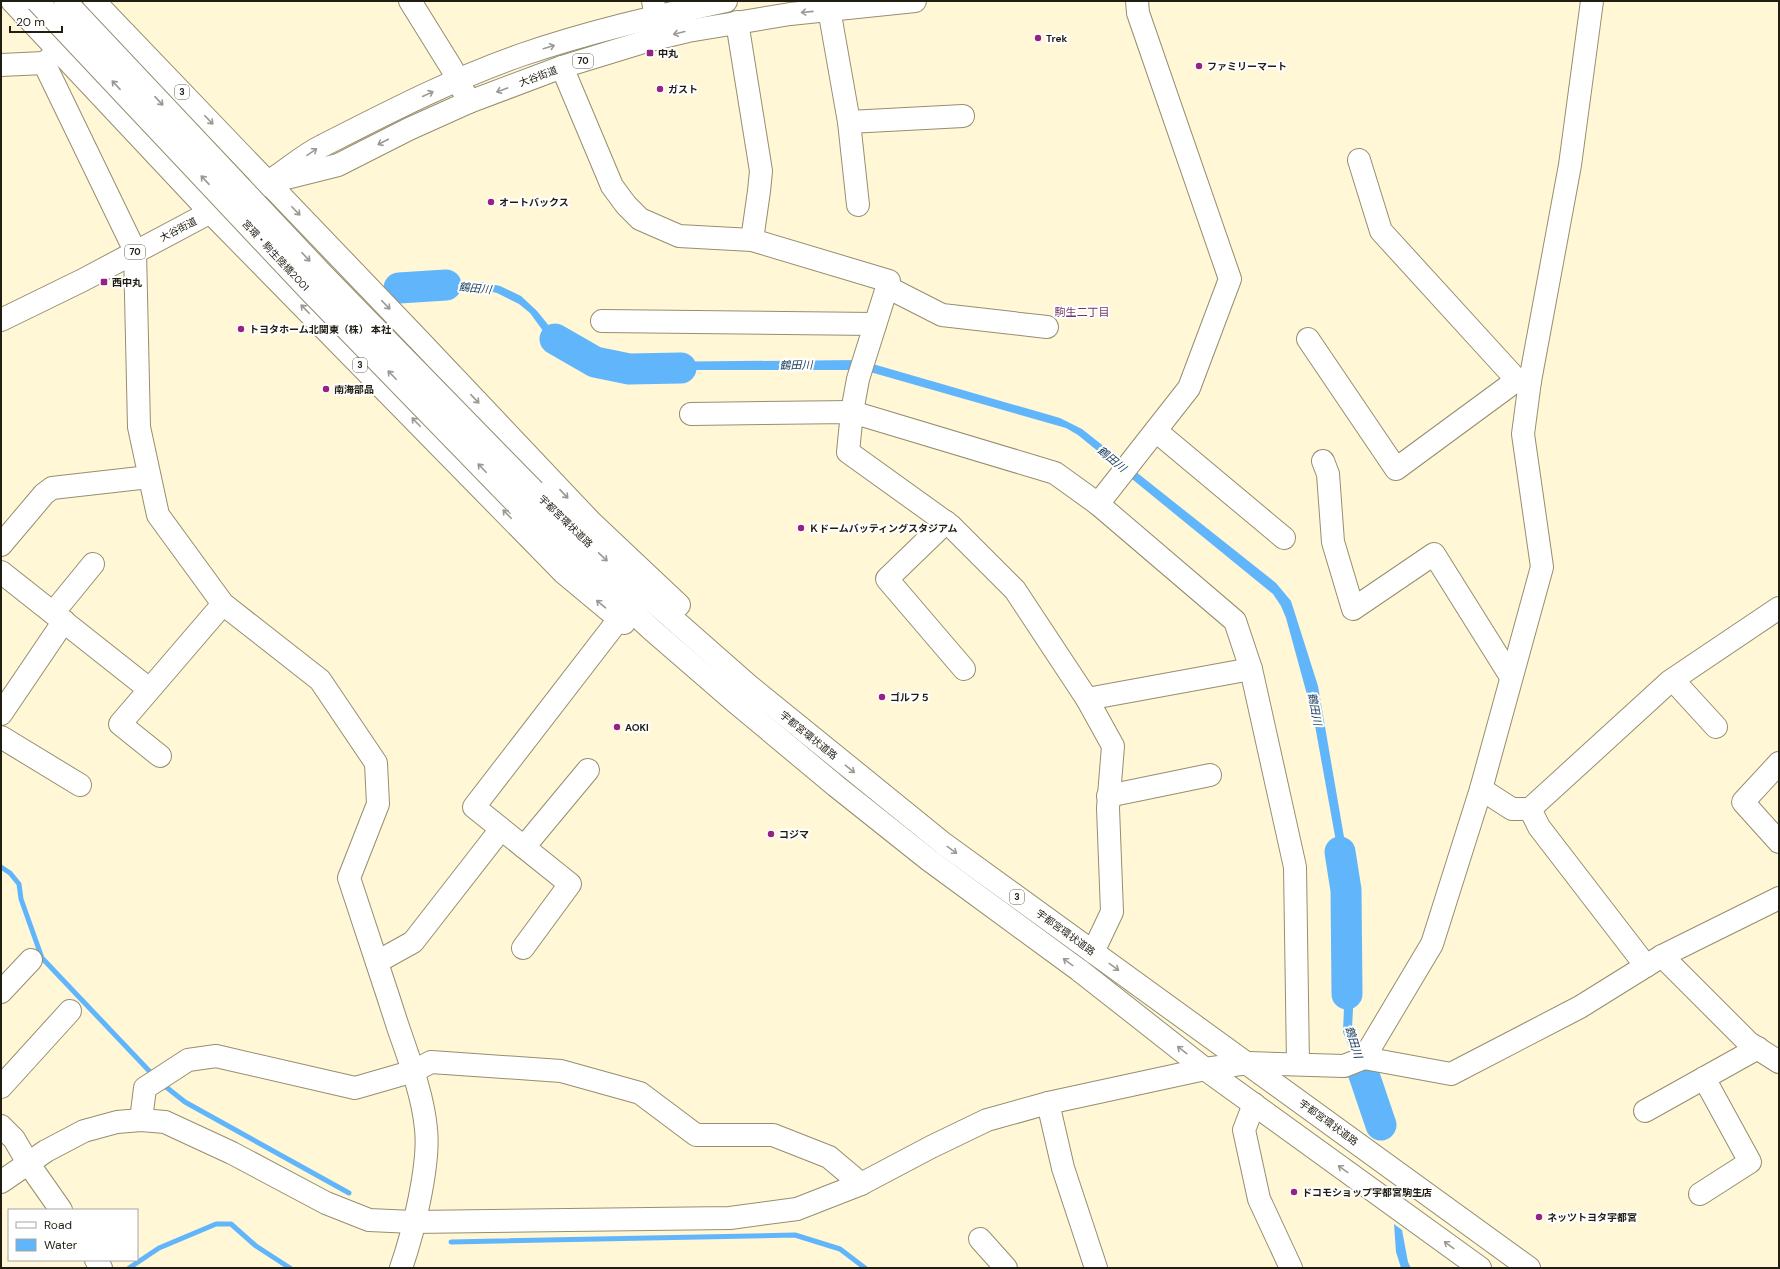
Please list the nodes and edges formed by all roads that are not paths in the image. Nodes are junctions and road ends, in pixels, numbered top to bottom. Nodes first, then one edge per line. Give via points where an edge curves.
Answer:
1 (12, 1) edge
2 (37, 1) edge
3 (65, 1) edge
4 (94, 1) edge
5 (410, 1) edge
6 (726, 1) edge
7 (915, 1) edge
8 (1137, 1) edge
9 (1592, 1) edge
10 (654, 9) edge
11 (829, 9) junction
12 (737, 22) junction
13 (51, 57) junction
14 (1, 66) edge
15 (562, 67) junction
16 (458, 80) junction
17 (469, 102) junction
18 (963, 116) dead end
19 (850, 122) junction
20 (1359, 160) dead end
21 (269, 183) junction
22 (858, 205) dead end
23 (210, 212) junction
24 (752, 240) junction
25 (135, 251) junction
26 (887, 287) junction
27 (1, 320) edge
28 (602, 321) dead end
29 (875, 324) junction
30 (1047, 327) dead end
31 (1308, 339) dead end
32 (1523, 380) junction
33 (852, 412) junction
34 (690, 414) dead end
35 (1156, 431) junction
36 (1323, 462) dead end
37 (148, 477) junction
38 (527, 499) junction
39 (1098, 504) junction
40 (946, 522) junction
41 (1284, 538) dead end
42 (1, 545) edge
43 (93, 564) dead end
44 (1, 572) edge
45 (223, 604) junction
46 (1779, 608) edge
47 (59, 617) junction
48 (618, 619) junction
49 (964, 669) dead end
50 (1251, 669) junction
51 (1511, 677) junction
52 (1673, 680) junction
53 (150, 689) junction
54 (741, 693) junction
55 (1087, 699) junction
56 (1, 714) edge
57 (1716, 727) dead end
58 (1, 737) edge
59 (160, 756) dead end
60 (1779, 763) edge
61 (588, 770) dead end
62 (1210, 775) dead end
63 (80, 785) dead end
64 (1481, 789) junction
65 (1108, 796) junction
66 (1530, 809) junction
67 (501, 829) junction
68 (1779, 842) edge
69 (524, 847) junction
70 (1779, 898) edge
71 (522, 948) dead end
72 (1093, 952) junction
73 (31, 960) dead end
74 (1654, 961) junction
75 (377, 962) junction
76 (1, 992) edge
77 (70, 1011) dead end
78 (1758, 1048) junction
79 (1354, 1062) junction
80 (1779, 1062) edge
81 (1248, 1063) junction
82 (1298, 1064) junction
83 (1205, 1069) junction
84 (414, 1071) junction
85 (1704, 1078) junction
86 (1, 1087) edge
87 (1048, 1103) junction
88 (1254, 1104) junction
89 (1645, 1111) dead end
90 (141, 1120) junction
91 (1, 1126) edge
92 (28, 1163) junction
93 (1, 1182) edge
94 (861, 1184) junction
95 (1700, 1194) dead end
96 (60, 1209) edge
97 (413, 1222) junction
98 (980, 1239) dead end
99 (401, 1268) edge
100 (1006, 1268) edge
101 (1096, 1268) edge
102 (1291, 1268) edge
103 (1480, 1268) edge
104 (1529, 1268) edge

1 - 13 street, 3
38 -> 2 street, 宮環・駒生陸橋2001 / 3, bridge via 309,290
3 -> 38 street, 宮環・駒生陸橋2001 / 3, bridge via 324,276
4 -> 21 street, 3
5 - 16 street
6 - 10 street, 大谷街道 / 70
7 - 11 street, 大谷街道 / 70
8 - 35 street via 1138,13 1230,279 1189,388
9 - 32 street via 1570,165
16 -> 10 street, 大谷街道 / 70 via 521,55
11 -> 12 street, 大谷街道 / 70
11 - 19 street
12 -> 15 street, 大谷街道 / 70 via 650,40
12 - 24 street via 761,171
13 - 14 street
13 - 23 street, 3
13 - 25 street
15 -> 17 street, 大谷街道 / 70
15 - 24 street via 612,186 640,219 679,236
16 - 17 street
21 -> 16 street, 大谷街道 / 70 via 320,147
17 -> 21 street, 大谷街道 / 70 via 338,165
18 - 19 street
19 - 22 street
20 - 32 street via 1381,231
21 - 23 street, 大谷街道 / 70
21 -> 54 street, 3 via 591,522 701,626
23 - 25 street, 大谷街道 / 70
48 -> 23 street, 3 via 564,573
24 - 26 street via 889,281
25 - 27 street, 大谷街道 / 70
25 - 37 street via 139,427
26 - 29 street
26 - 30 street via 942,315
28 - 29 street
29 - 33 street via 858,379
31 - 32 street via 1396,469
32 - 51 street via 1523,434 1542,567
33 - 34 street
33 - 39 street via 1055,473
33 - 40 street via 848,452
35 - 39 street
35 - 41 street
36 - 51 street via 1328,474 1334,542 1353,609 1434,554
37 - 42 street via 52,488
37 - 45 street via 158,515
38 - 54 street, 宇都宮環状道路 / 3 via 606,560
39 - 50 street via 1235,621
40 - 49 street via 887,579
40 - 55 street via 1015,590
43 - 47 street
44 - 47 street
45 - 53 street
45 - 75 street via 320,680 376,763 378,804 349,878
46 - 52 street
47 - 53 street
47 - 56 street
48 - 54 street, 3 via 666,659
48 - 67 street via 474,807
50 - 55 street
50 - 82 street via 1295,867
51 - 64 street
52 - 57 street
52 - 66 street
53 - 59 street via 120,724
54 -> 72 street, 宇都宮環状道路 / 3
83 -> 54 street, 宇都宮環状道路 / 3 via 1079,970 929,860 836,786
55 - 65 street via 1113,746
58 - 63 street
60 - 68 street via 1743,802
61 - 69 street
62 - 65 street
64 - 66 street via 1512,809
64 - 79 street via 1432,944
65 - 72 street via 1112,912
66 - 74 street via 1539,827
67 - 69 street
67 - 75 street via 413,942
69 - 71 street via 570,884
70 - 74 street
72 -> 81 street, 宇都宮環状道路 / 3
73 - 76 street
74 - 78 street
74 - 79 street via 1580,1007 1451,1074
75 - 84 street
77 - 86 street
78 - 80 street
78 - 85 street
79 - 82 street
81 - 82 street
81 - 83 street
81 - 104 street, 宇都宮環状道路 / 3
83 - 87 street
83 - 88 street, 宇都宮環状道路 / 3
84 - 90 street via 355,1088 216,1056 188,1060 145,1088
84 - 94 street via 431,1062 561,1071 640,1093 696,1134 773,1135 829,1157
84 - 97 street via 426,1128 426,1154
85 - 89 street
85 - 95 street via 1750,1162
87 - 94 street via 988,1120
87 - 101 street via 1063,1168
88 - 102 street via 1244,1130 1259,1199
103 -> 88 street, 宇都宮環状道路 / 3
90 - 92 street via 117,1122 84,1131
90 - 97 street via 165,1122 232,1153 326,1203 369,1220
91 - 92 street via 14,1139
92 - 93 street
92 - 96 street
94 - 97 street via 797,1209 730,1218
97 - 99 street
98 - 100 street

